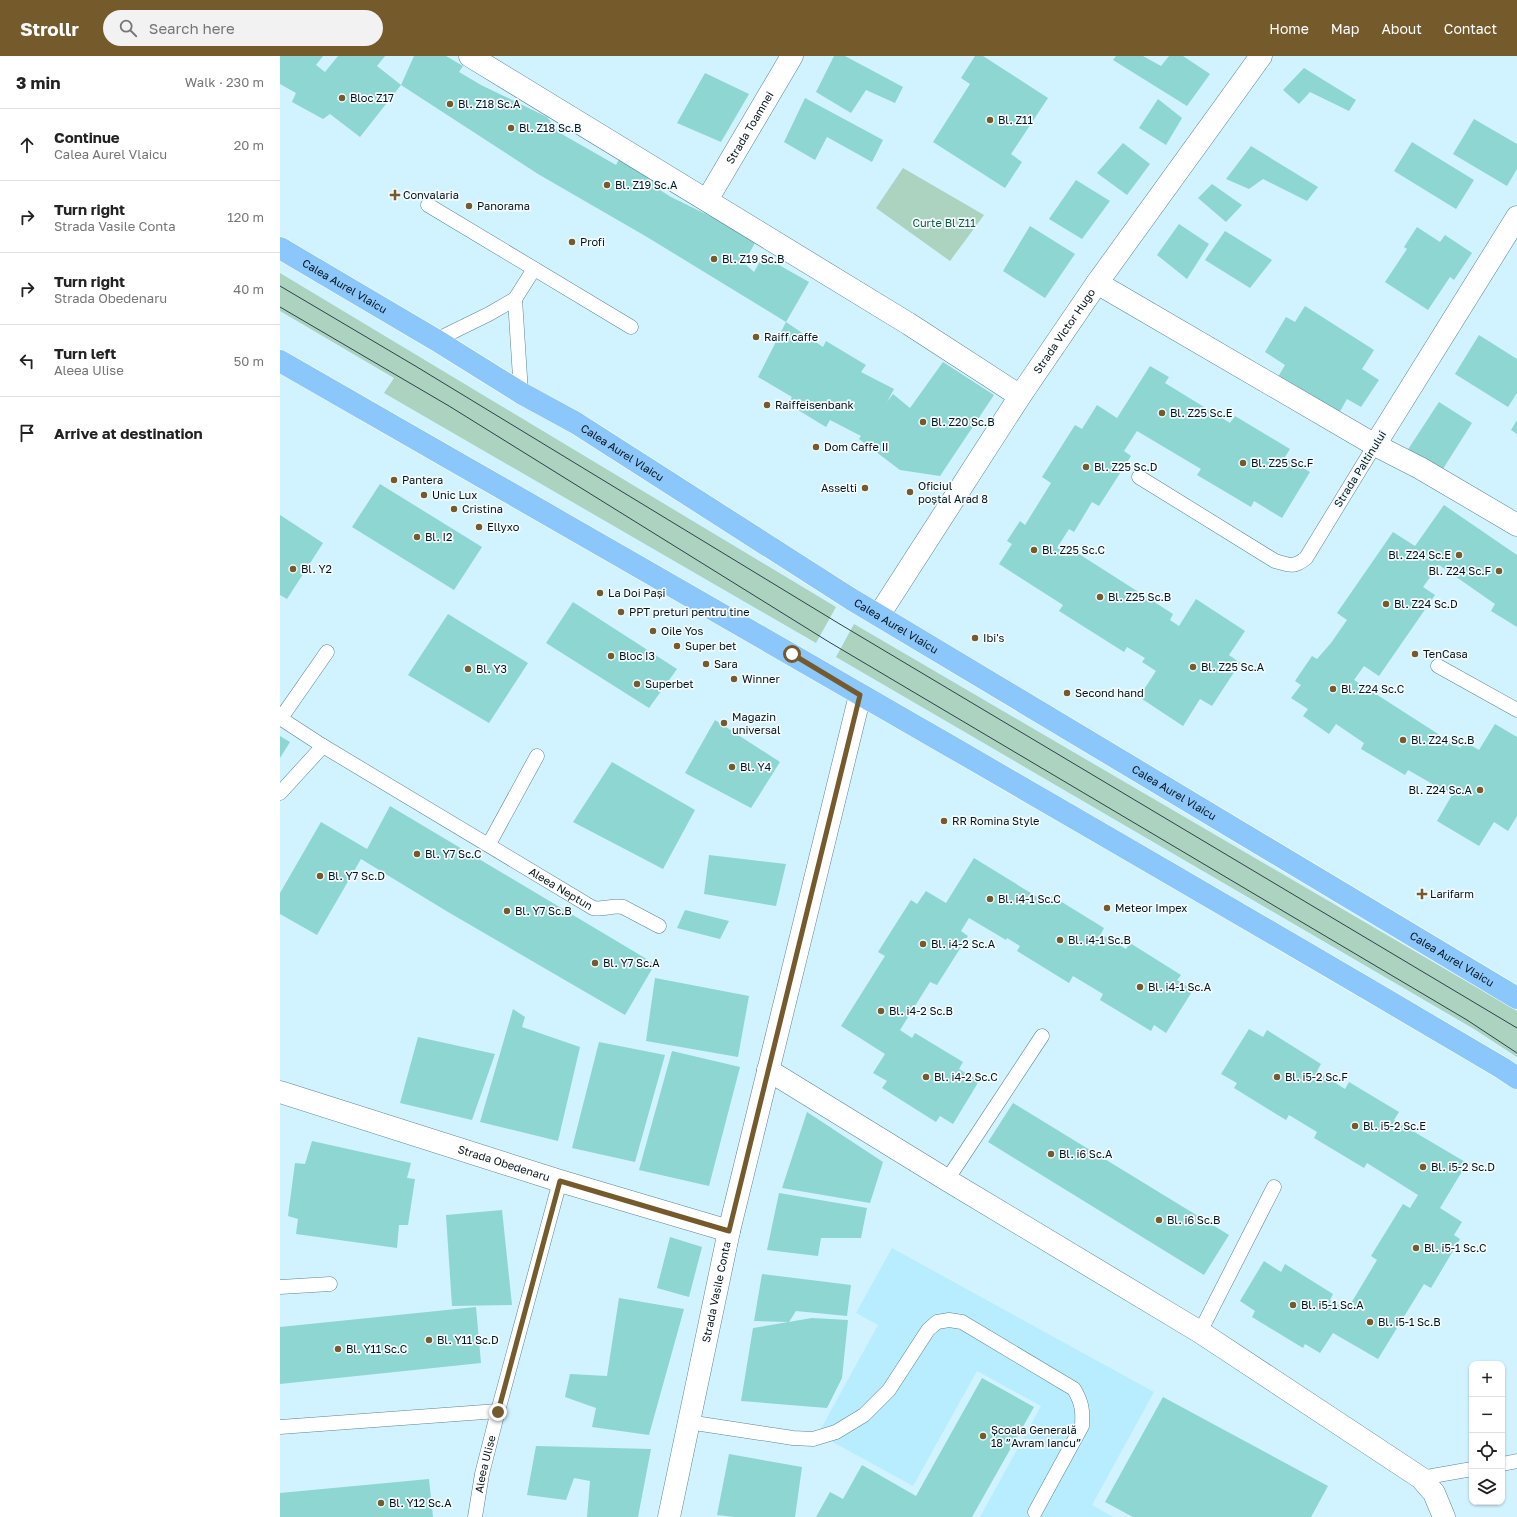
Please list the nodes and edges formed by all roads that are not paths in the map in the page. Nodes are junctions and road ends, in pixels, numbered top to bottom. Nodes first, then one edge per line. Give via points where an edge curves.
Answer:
1 (470, 56) edge
2 (792, 56) edge
3 (1261, 56) edge
4 (707, 200) junction
5 (428, 206) dead end
6 (1517, 217) edge
7 (280, 248) edge
8 (534, 269) junction
9 (1097, 283) junction
10 (515, 299) junction
11 (631, 327) dead end
12 (436, 340) junction
13 (280, 361) edge
14 (521, 393) junction
15 (1020, 396) junction
16 (1375, 445) junction
17 (1140, 477) dead end
18 (1517, 525) edge
19 (879, 615) junction
20 (326, 652) dead end
21 (1438, 666) dead end
22 (860, 695) junction
23 (1517, 710) edge
24 (280, 718) edge
25 (323, 746) junction
26 (537, 756) dead end
27 (280, 793) edge
28 (488, 844) junction
29 (659, 926) dead end
30 (1517, 998) edge
31 (1042, 1036) dead end
32 (768, 1070) junction
33 (1517, 1078) edge
34 (280, 1092) edge
35 (947, 1180) junction
36 (560, 1181) junction
37 (1274, 1187) dead end
38 (729, 1231) junction
39 (330, 1284) dead end
40 (280, 1287) edge
41 (1200, 1332) junction
42 (498, 1412) junction
43 (688, 1422) junction
44 (280, 1427) edge
45 (1517, 1461) edge
46 (1505, 1463) edge
47 (1469, 1470) edge
48 (1421, 1478) junction
49 (1035, 1512) dead end
50 (475, 1517) edge
51 (669, 1517) edge
52 (1444, 1517) edge

1 - 4 street
2 - 4 street, Strada Toamnei
3 - 9 street, Strada Victor Hugo
4 - 15 street
5 - 8 lane
6 - 16 street, Strada Paltinului
7 - 12 main road, Calea Aurel Vlaicu
8 - 10 lane
8 - 11 lane
9 - 15 street, Strada Victor Hugo
9 - 16 street
10 - 12 lane
10 - 14 lane
12 - 14 main road, Calea Aurel Vlaicu
13 - 22 main road
14 - 19 main road, Calea Aurel Vlaicu via 576,423
15 - 19 street, Strada Victor Hugo
16 - 17 lane, Strada Paltinului via 1306,558 1298,564 1275,561
16 - 18 street via 1420,468
19 - 30 main road, Calea Aurel Vlaicu
20 - 24 lane, Aleea Neptun
21 - 23 lane
22 - 32 street, Strada Vasile Conta
22 - 33 main road via 1311,955
24 - 25 lane, Aleea Neptun
25 - 27 lane
25 - 28 lane, Aleea Neptun
26 - 28 lane
28 - 29 lane, Aleea Neptun via 593,908 602,910 623,907
31 - 35 lane
32 - 35 street
32 - 38 street, Strada Vasile Conta
34 - 36 street, Strada Obedenaru
35 - 41 street
36 - 38 street, Strada Obedenaru
36 - 42 lane, Aleea Ulise
37 - 41 lane
38 - 43 street, Strada Vasile Conta
39 - 40 lane
41 - 48 street
42 - 44 lane
42 - 50 lane, Aleea Ulise via 482,1474
43 - 49 lane via 793,1438 813,1439 836,1432 864,1416 889,1390 928,1330 937,1322 962,1322 1074,1389 1080,1399 1083,1411 1082,1426
43 - 51 street, Strada Vasile Conta
45 - 46 lane
47 - 48 lane
48 - 52 street via 1434,1493

